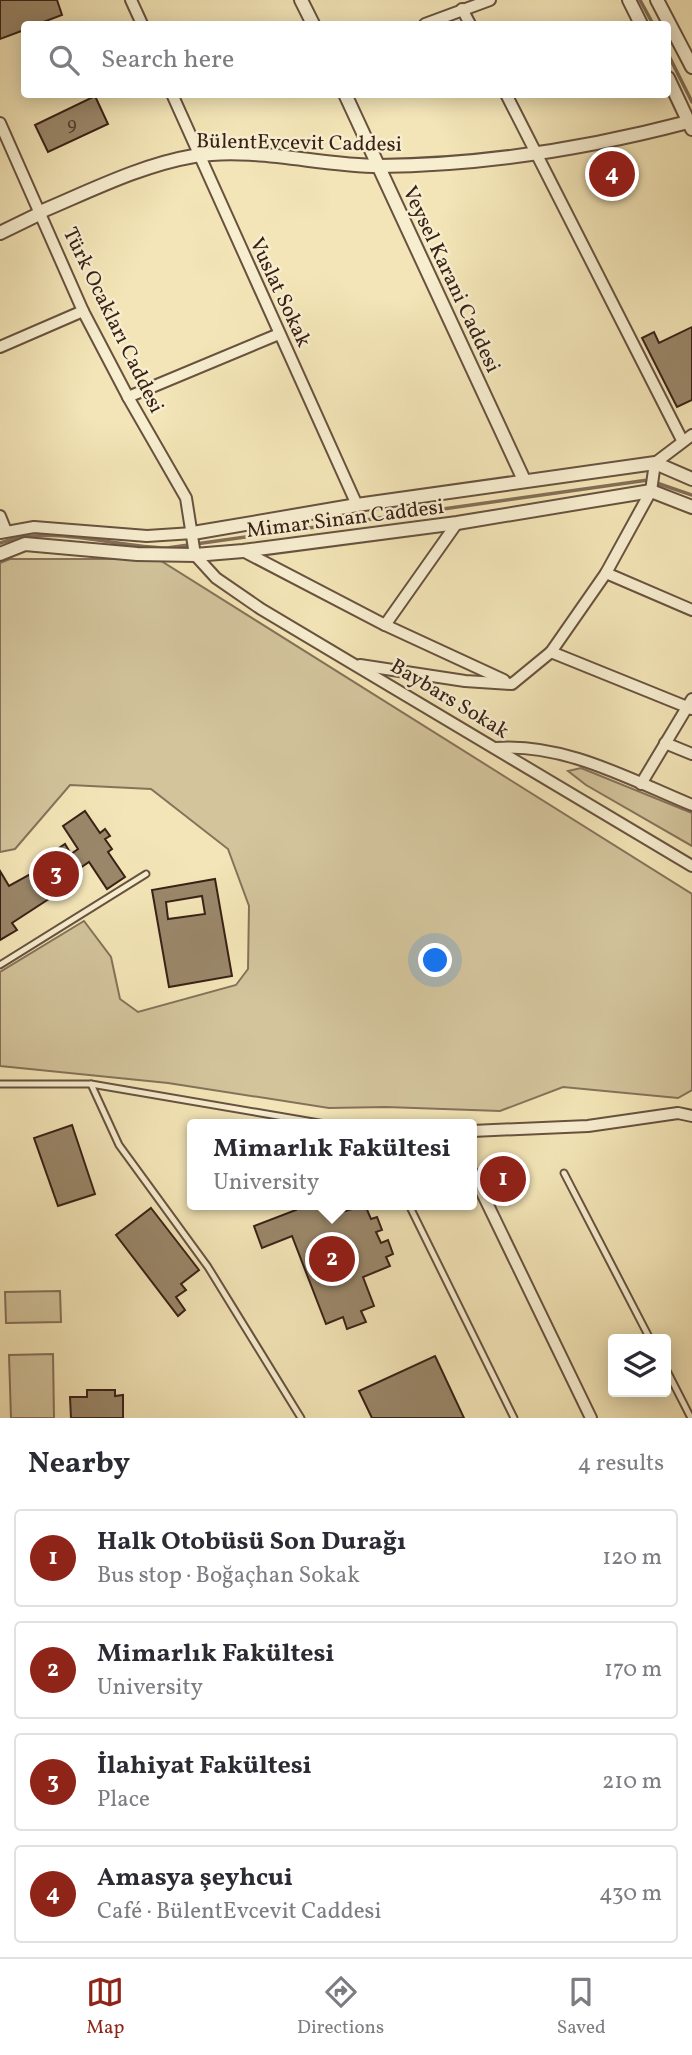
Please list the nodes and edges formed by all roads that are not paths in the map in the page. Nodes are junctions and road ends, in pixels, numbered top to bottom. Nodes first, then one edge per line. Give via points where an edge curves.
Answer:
1 (131, 0) edge
2 (302, 0) edge
3 (490, 0) edge
4 (629, 0) edge
5 (657, 0) edge
6 (462, 9) junction
7 (141, 21) edge
8 (312, 21) edge
9 (432, 21) edge
10 (468, 21) edge
11 (640, 21) edge
12 (668, 21) edge
13 (671, 27) edge
14 (692, 67) edge
15 (671, 86) edge
16 (174, 98) edge
17 (347, 98) edge
18 (508, 98) edge
19 (0, 123) edge
20 (691, 123) edge
21 (537, 153) junction
22 (198, 155) junction
23 (378, 166) junction
24 (40, 212) junction
25 (0, 233) edge
26 (83, 311) junction
27 (279, 334) junction
28 (0, 347) edge
29 (128, 397) junction
30 (687, 437) edge
31 (655, 463) junction
32 (692, 479) edge
33 (523, 480) junction
34 (651, 491) junction
35 (357, 505) junction
36 (692, 507) edge
37 (0, 516) edge
38 (457, 523) junction
39 (3, 532) edge
40 (192, 533) junction
41 (243, 551) junction
42 (0, 554) edge
43 (195, 555) junction
44 (606, 573) junction
45 (692, 610) edge
46 (385, 625) junction
47 (551, 652) junction
48 (353, 664) junction
49 (512, 684) junction
50 (690, 705) edge
51 (665, 743) junction
52 (496, 748) junction
53 (692, 754) edge
54 (641, 784) junction
55 (692, 804) edge
56 (692, 866) edge
57 (146, 874) dead end
58 (0, 965) edge
59 (0, 1084) edge
60 (91, 1084) junction
61 (692, 1116) edge
62 (296, 1119) edge
63 (477, 1131) edge
64 (564, 1173) dead end
65 (477, 1182) edge
66 (411, 1210) edge
67 (647, 1334) edge
68 (671, 1379) edge
69 (301, 1418) edge
70 (514, 1418) edge
71 (591, 1418) edge
72 (691, 1418) edge

1 - 7 street
2 - 8 street
3 - 6 street
4 - 11 street
5 - 12 street
6 - 9 street
6 - 10 street
13 - 14 street
15 - 20 street
16 - 22 street, Vuslat Sokak
17 - 23 street, Veysel Karani Caddesi
18 - 21 street
19 - 24 street, Türk Ocakları Caddesi
20 - 21 street, BülentEvcevit Caddesi
21 - 23 street, BülentEvcevit Caddesi
21 - 30 street
22 - 23 street, BülentEvcevit Caddesi via 292,156
22 - 24 street, BülentEvcevit Caddesi via 159,164
22 - 27 street, Vuslat Sokak
23 - 33 street, Veysel Karani Caddesi
24 - 25 street, BülentEvcevit Caddesi
24 - 26 street, Türk Ocakları Caddesi
26 - 28 street
26 - 29 street, Türk Ocakları Caddesi
27 - 29 street
27 - 35 street, Vuslat Sokak
29 - 40 street, Türk Ocakları Caddesi via 186,498
30 - 31 street
31 - 32 street
31 - 33 street, Mimar Sinan Caddesi
31 - 34 street
33 - 35 street, Mimar Sinan Caddesi
34 - 36 street
34 - 38 street, Mimar Sinan Caddesi
34 - 44 street
35 - 40 street, Mimar Sinan Caddesi
37 - 39 street
38 - 41 street, Mimar Sinan Caddesi
38 - 46 street
39 - 40 street via 34,527 147,536
40 - 43 street, Türk Ocakları Caddesi
41 - 43 street, Mimar Sinan Caddesi
41 - 46 street
42 - 43 street, Mimar Sinan Caddesi via 25,544 49,544
43 - 48 street, Baybars Sokak via 216,578
44 - 45 street
44 - 47 street
46 - 49 street
47 - 49 street
47 - 50 street
48 - 49 street
48 - 52 street, Baybars Sokak
50 - 51 street
51 - 53 street
51 - 54 street
52 - 54 street via 558,751
52 - 56 street, Baybars Sokak
54 - 55 street
57 - 58 lane
59 - 60 lane
60 - 62 lane
60 - 69 lane via 119,1145 208,1267
61 - 63 street via 678,1113 588,1126
64 - 67 lane
65 - 71 street
66 - 70 lane
68 - 72 lane

